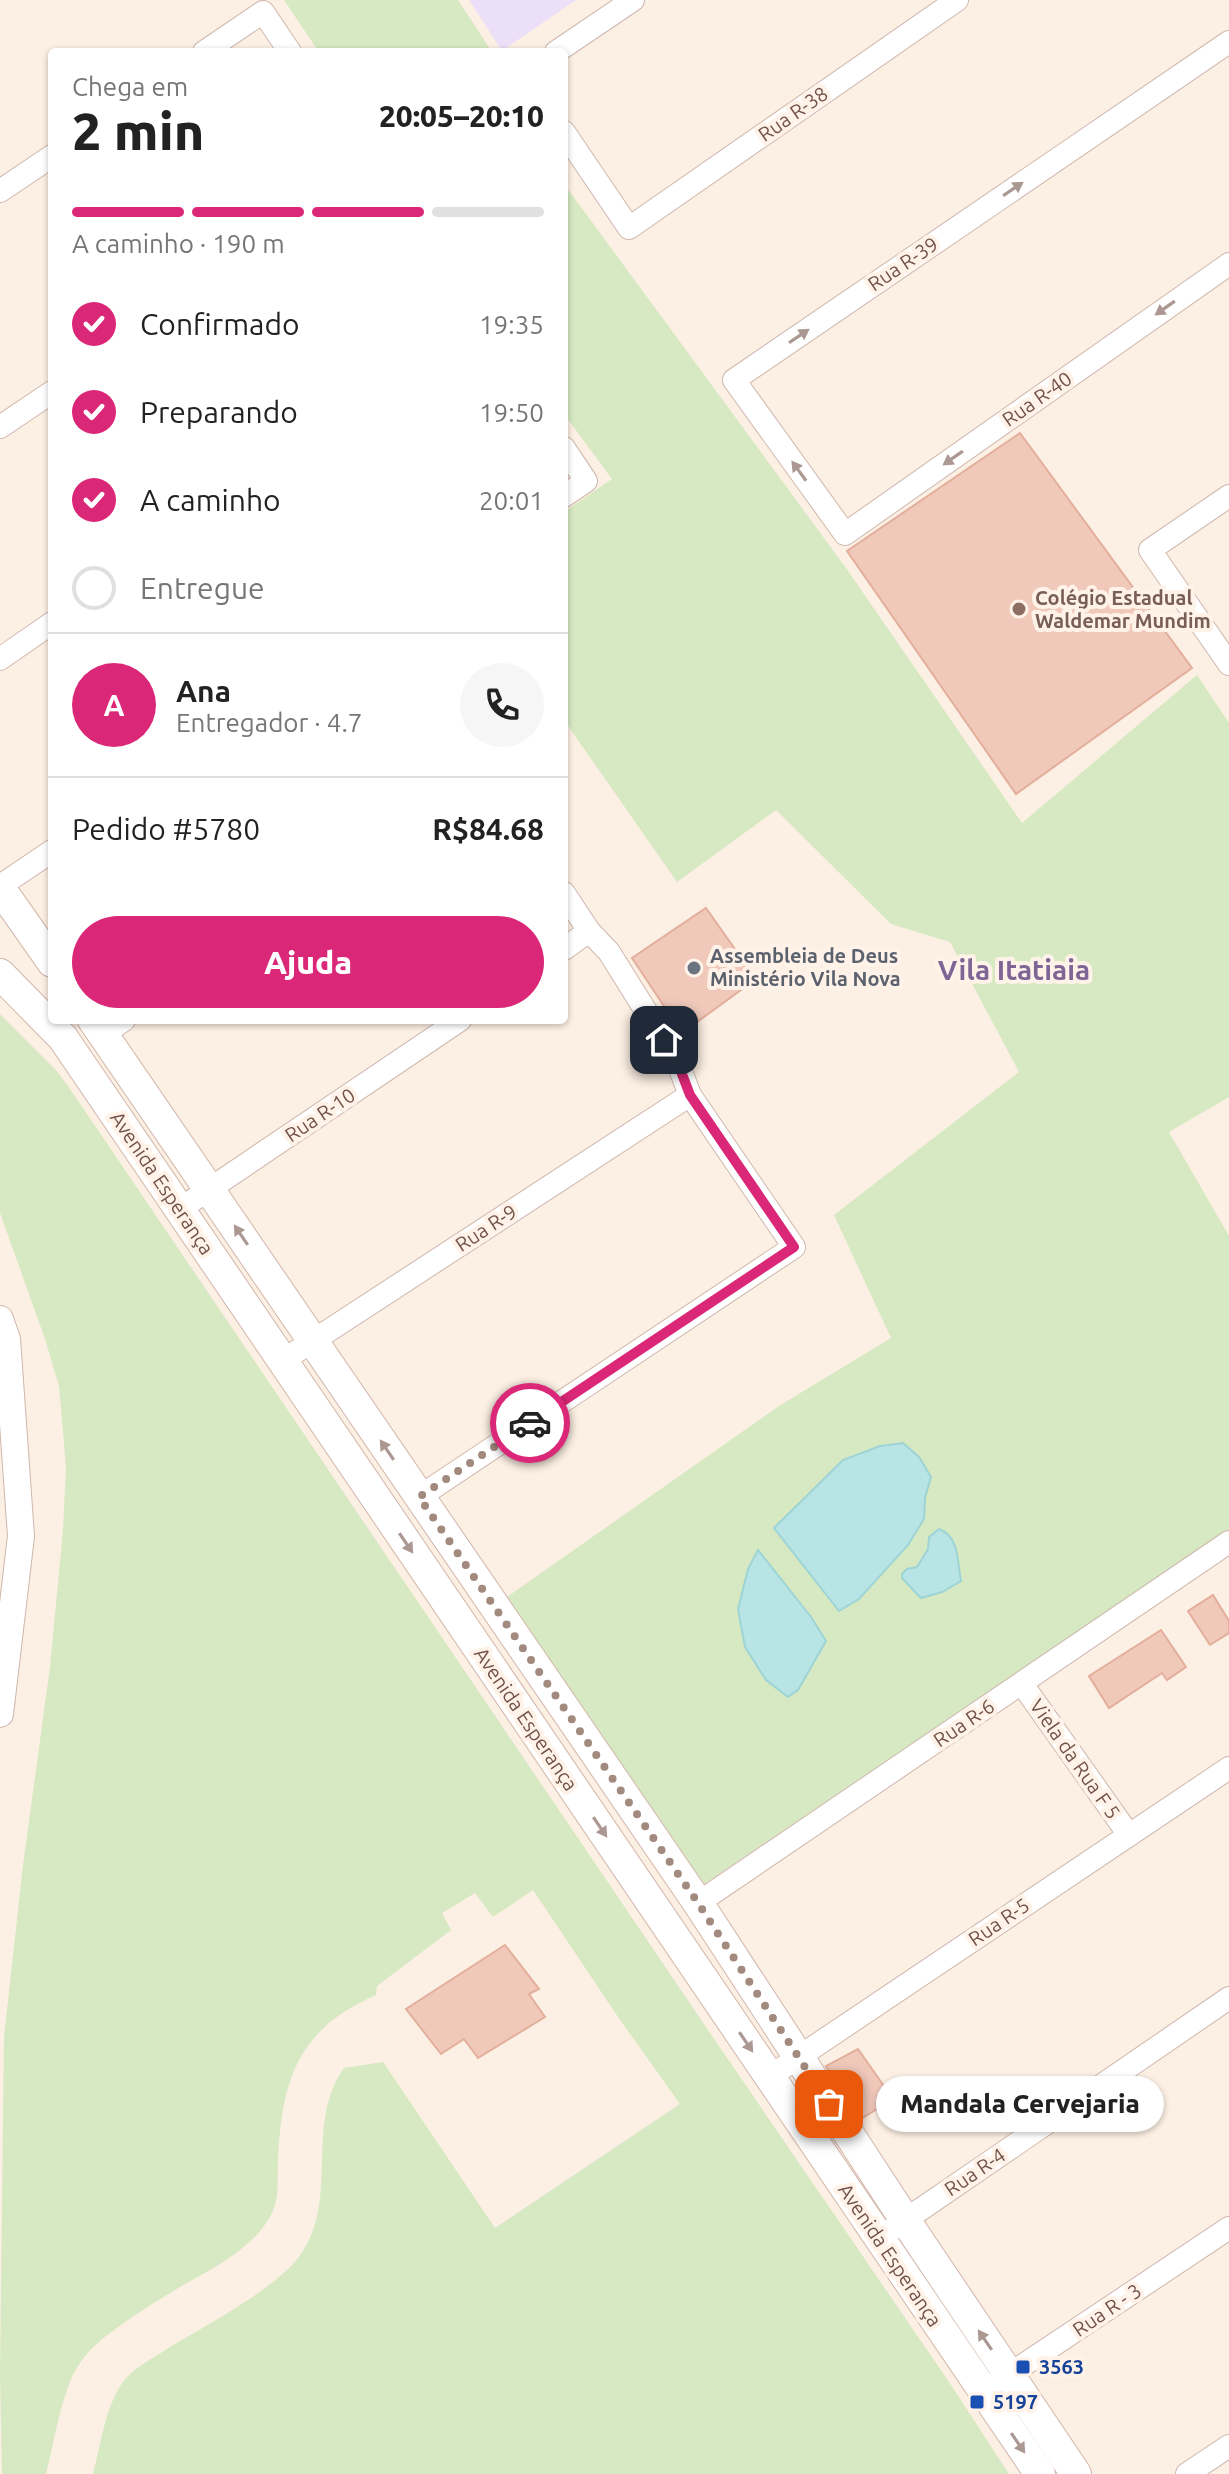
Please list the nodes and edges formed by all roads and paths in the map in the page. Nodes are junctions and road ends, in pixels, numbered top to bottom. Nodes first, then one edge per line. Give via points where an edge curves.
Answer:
1 (633, 0) edge
2 (957, 0) edge
3 (1229, 42) edge
4 (210, 48) edge
5 (287, 48) edge
6 (562, 48) edge
7 (568, 138) edge
8 (48, 159) edge
9 (0, 191) edge
10 (1229, 264) edge
11 (48, 395) edge
12 (0, 427) edge
13 (568, 454) edge
14 (568, 493) edge
15 (1229, 496) edge
16 (845, 534) joint
17 (48, 626) edge
18 (0, 659) edge
19 (1229, 664) edge
20 (48, 854) edge
21 (1, 889) edge
22 (568, 899) edge
23 (0, 925) edge
24 (589, 931) junction
25 (568, 946) edge
26 (48, 956) edge
27 (0, 974) edge
28 (48, 1023) edge
29 (49, 1024) edge
30 (454, 1024) edge
31 (107, 1025) edge
32 (690, 1095) junction
33 (211, 1190) junction
34 (180, 1209) junction
35 (0, 1319) edge
36 (312, 1341) junction
37 (282, 1361) junction
38 (419, 1497) junction
39 (1229, 1542) edge
40 (1022, 1684) junction
41 (0, 1714) edge
42 (1229, 1768) edge
43 (1129, 1835) junction
44 (698, 1903) junction
45 (1229, 1998) edge
46 (799, 2057) junction
47 (769, 2077) junction
48 (905, 2220) junction
49 (1229, 2228) edge
50 (879, 2238) junction
51 (1009, 2376) junction
52 (983, 2391) junction
53 (1229, 2446) edge
54 (1040, 2474) edge
55 (1076, 2474) edge
56 (1187, 2474) edge

1 - 6 street
2 - 7 street, Rua R-38 via 629,228
16 -> 3 street, Rua R-39 via 734,380
4 - 5 street via 263,12
8 - 9 street
10 -> 16 street, Rua R-40
11 - 12 street
13 - 14 street via 586,481
15 - 19 street via 1150,550
17 - 18 street
20 - 21 street
21 - 23 main road via 5,919
21 - 26 main road
22 - 24 street
24 - 25 street
24 - 32 street via 609,952 677,1061
27 - 28 main road, Avenida Esperança
29 - 34 main road, Avenida Esperança
30 - 33 street, Rua R-10
31 - 33 main road, Avenida Esperança
32 - 36 street, Rua R-9
32 - 38 street via 794,1247
33 - 34 street, Rua R-10
36 -> 33 main road, Avenida Esperança
34 - 37 main road, Avenida Esperança
35 - 41 street via 7,1339 21,1536
36 - 37 street, Rua R-9
38 -> 36 main road, Avenida Esperança
37 -> 47 main road, Avenida Esperança
38 - 44 main road, Avenida Esperança
39 - 40 street, Rua R-6
40 - 43 street, Viela da Rua F 5
40 - 44 street, Rua R-6
42 - 43 street, Rua R-5
43 - 46 street, Rua R-5
44 - 46 main road, Avenida Esperança
45 - 48 street, Rua R-4
46 - 47 street, Rua R-5
46 - 48 main road, Avenida Esperança
47 - 50 main road, Avenida Esperança
48 - 50 street, Rua R-4
51 -> 48 main road, Avenida Esperança
49 - 51 street, Rua R - 3
50 - 52 main road, Avenida Esperança
51 - 52 street, Rua R - 3
51 - 55 main road, Avenida Esperança
52 -> 54 main road, Avenida Esperança
53 - 56 street

